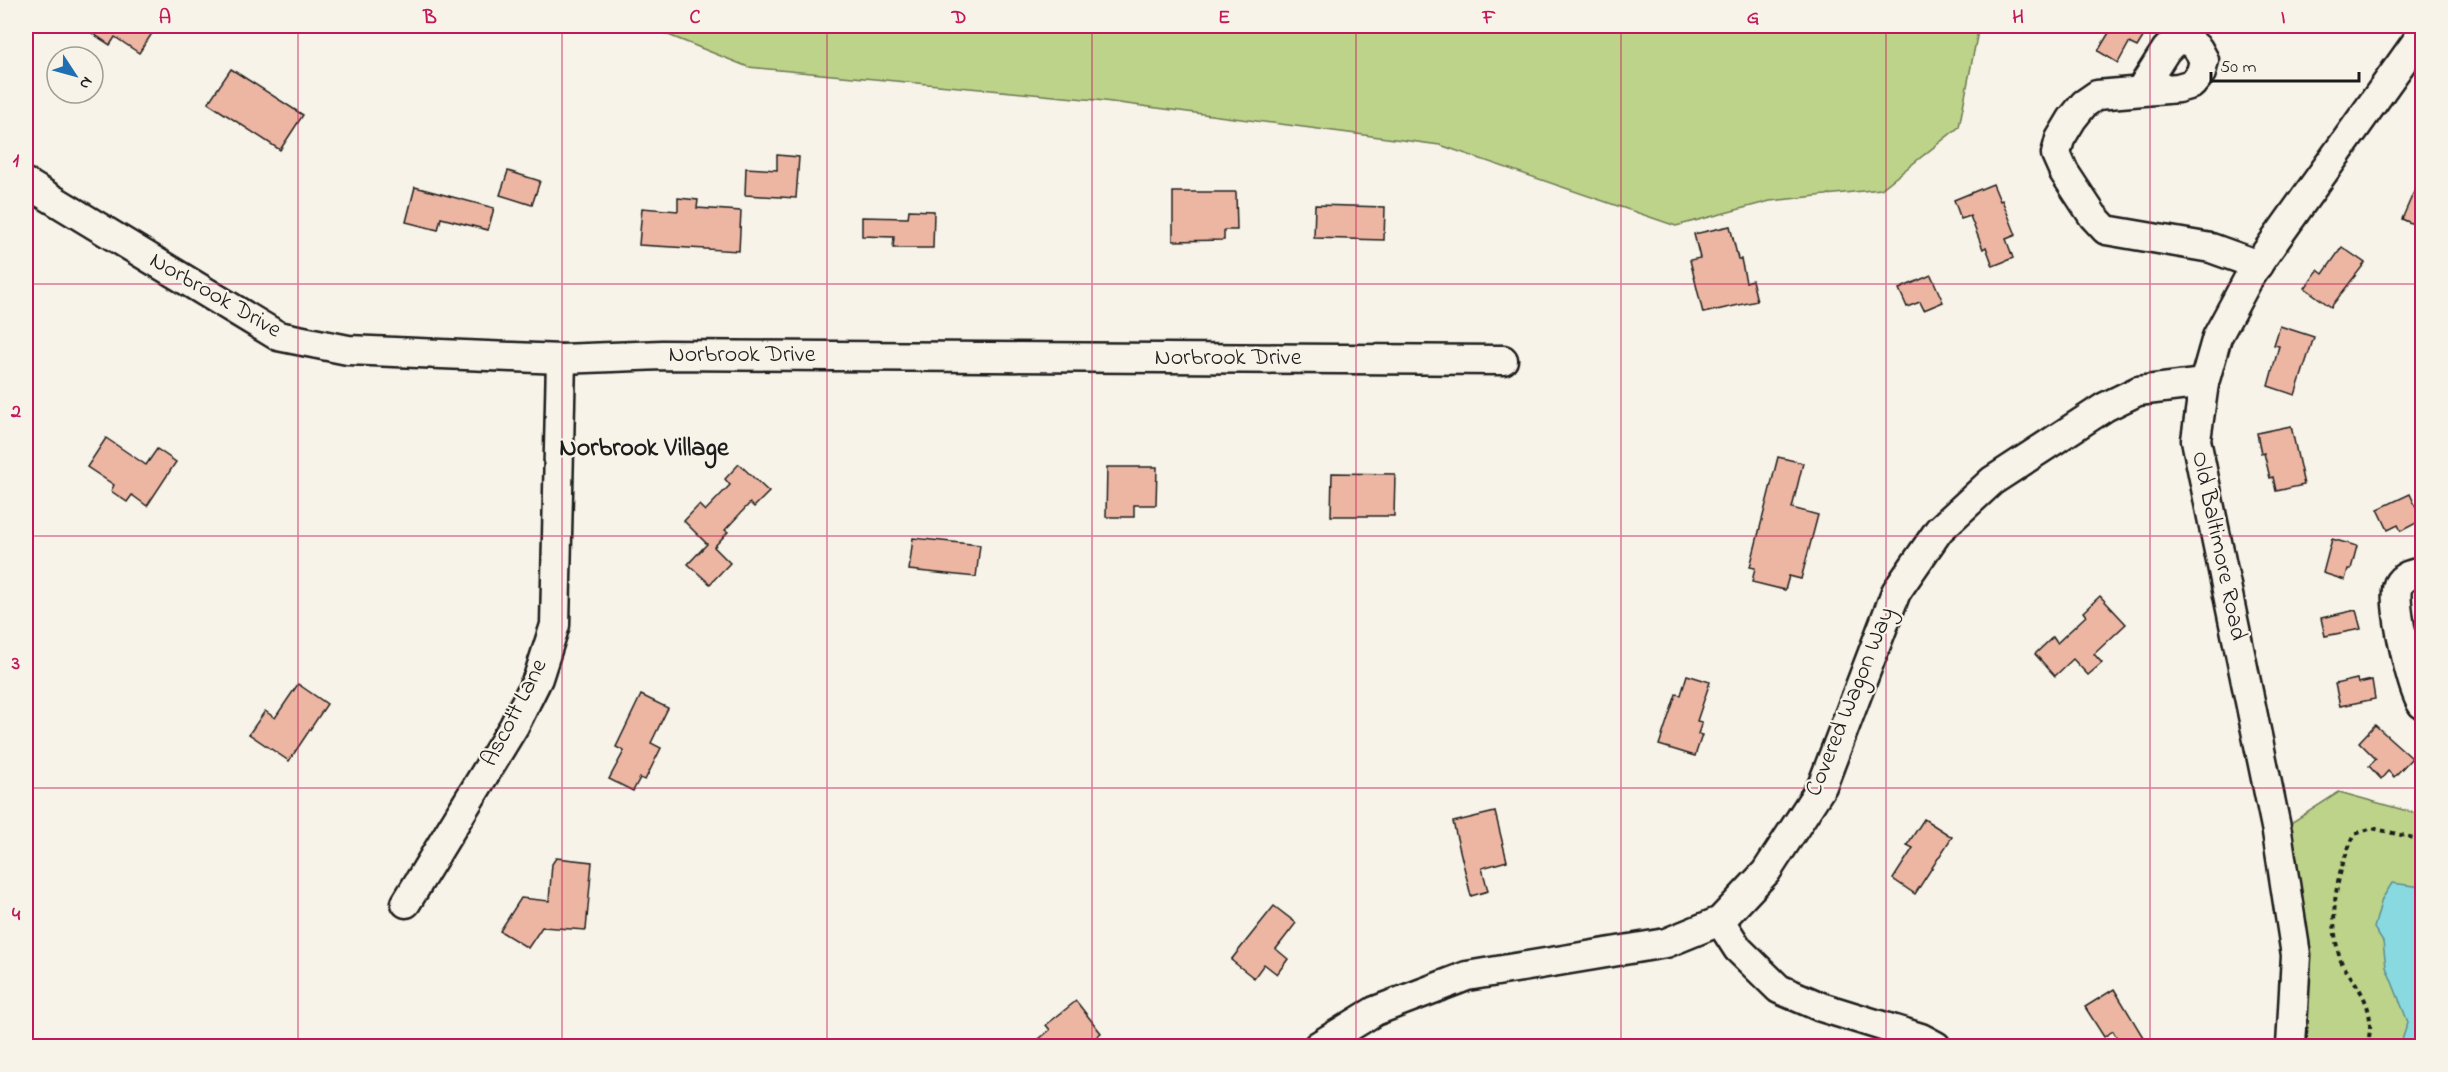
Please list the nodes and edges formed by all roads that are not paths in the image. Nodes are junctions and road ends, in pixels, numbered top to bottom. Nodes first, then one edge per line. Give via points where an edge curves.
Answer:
1 (2422, 34) edge
2 (2140, 91) dead end
3 (26, 183) edge
4 (2258, 265) junction
5 (561, 359) junction
6 (1503, 360) dead end
7 (2204, 383) junction
8 (2422, 572) edge
9 (2422, 704) edge
10 (406, 903) dead end
11 (1720, 921) junction
12 (1318, 1047) edge
13 (1936, 1047) edge
14 (2291, 1047) edge

1 - 4 street, Old Baltimore Road
2 - 4 street via 2097,95 2084,104 2060,140 2056,154 2093,216 2106,230 2211,248
3 - 5 street, Norbrook Drive via 278,336 348,350
4 - 7 street, Old Baltimore Road via 2217,338
5 - 6 street, Norbrook Drive via 683,355
5 - 10 street, Ascott Lane via 555,625 538,678 514,726
7 - 11 street, Covered Wagon Way via 2138,391 2105,407 1992,481 1939,530 1896,592 1822,786 1766,872
7 - 14 street, Old Baltimore Road via 2196,440 2277,832 2296,955
8 - 9 street via 2404,578 2396,595 2397,614
11 - 12 street, Covered Wagon Way via 1666,943 1467,975 1375,1011
11 - 13 street via 1738,949 1779,988 1821,1007 1921,1038

